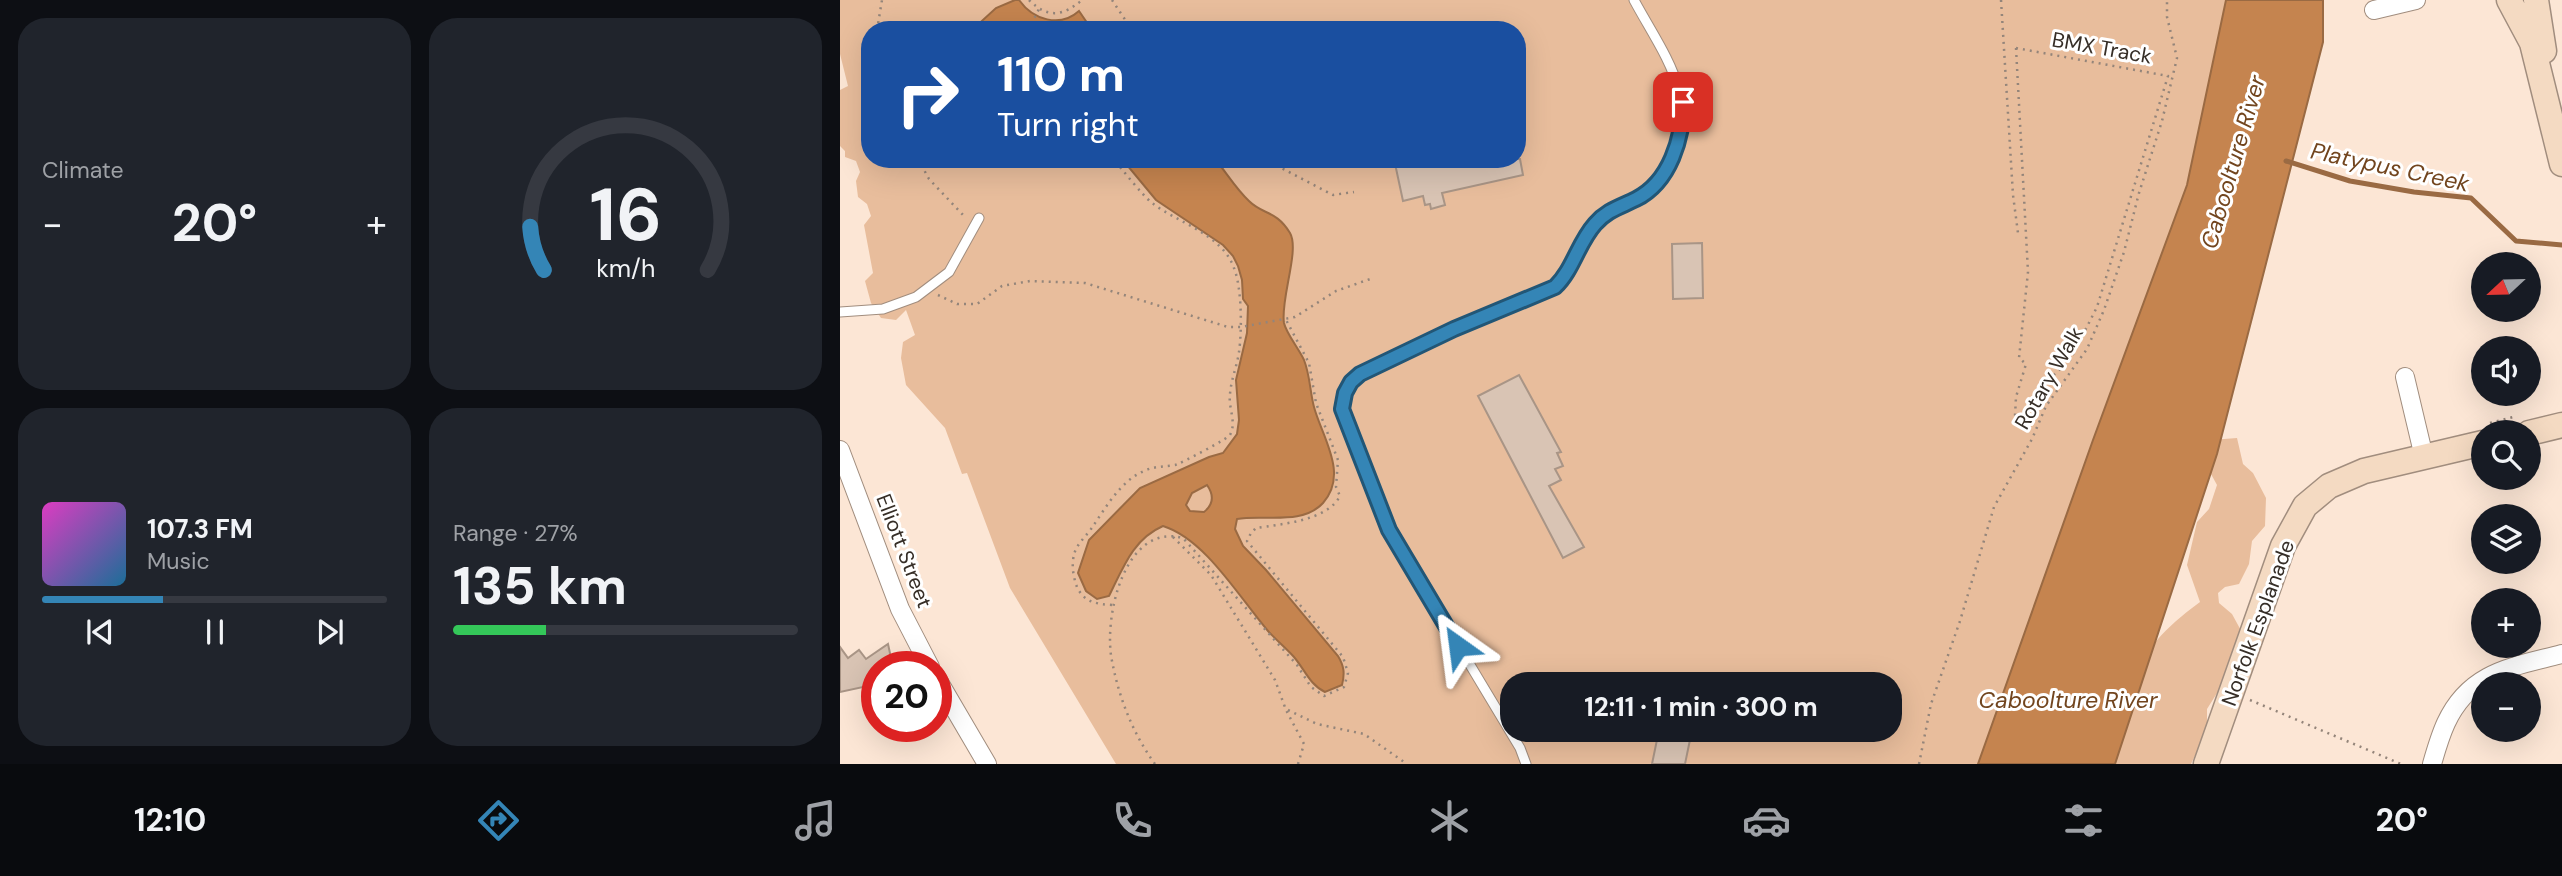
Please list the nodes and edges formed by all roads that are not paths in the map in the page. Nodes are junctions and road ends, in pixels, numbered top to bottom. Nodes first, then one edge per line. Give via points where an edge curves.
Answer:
1 (1634, 0) edge
2 (2416, 0) edge
3 (2511, 0) edge
4 (2533, 0) edge
5 (2374, 10) dead end
6 (2562, 125) edge
7 (2562, 164) edge
8 (977, 222) road end
9 (840, 312) edge
10 (2404, 377) dead end
11 (2541, 424) edge
12 (2562, 425) edge
13 (2471, 438) edge
14 (840, 450) edge
15 (2424, 457) junction
16 (922, 651) edge
17 (2562, 654) edge
18 (952, 704) edge
19 (987, 764) edge
20 (1527, 764) edge
21 (2206, 764) edge
22 (2432, 764) edge

1 - 20 lane via 1679,85 1683,102 1681,135 1666,168 1647,192 1600,217 1555,287 1371,368 1351,382 1342,409 1389,530
2 - 5 street
3 - 4 street
3 - 7 street via 2532,43
4 - 6 street
8 - 9 lane via 949,272 916,297 883,309
10 - 15 street
11 - 12 street
13 - 15 street, Norfolk Esplanade
14 - 16 street, Elliott Street via 900,610
15 - 21 street, Norfolk Esplanade via 2364,471 2329,486 2305,506 2283,547
17 - 22 street via 2496,671 2471,686 2446,721
18 - 19 street

